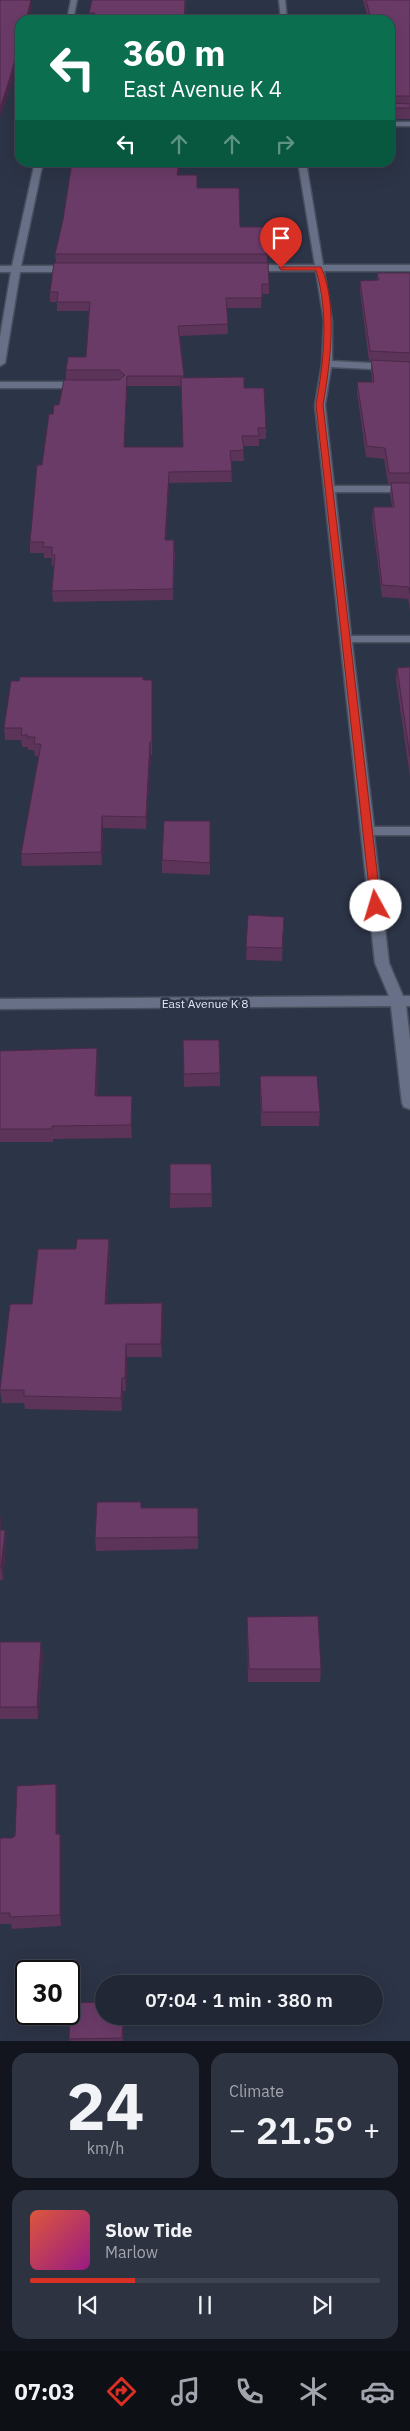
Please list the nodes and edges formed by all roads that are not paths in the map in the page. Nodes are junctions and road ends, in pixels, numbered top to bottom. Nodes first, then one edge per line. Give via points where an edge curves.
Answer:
1 (74, 0) edge
2 (282, 0) edge
3 (71, 15) edge
4 (284, 15) edge
5 (395, 124) edge
6 (410, 124) edge
7 (38, 167) edge
8 (303, 167) edge
9 (241, 268) edge
10 (319, 268) junction
11 (410, 268) edge
12 (0, 269) edge
13 (16, 269) junction
14 (85, 269) edge
15 (0, 363) edge
16 (327, 364) junction
17 (410, 368) edge
18 (0, 385) edge
19 (92, 385) edge
20 (329, 489) junction
21 (410, 489) edge
22 (347, 639) junction
23 (410, 639) edge
24 (368, 831) junction
25 (410, 831) edge
26 (404, 1001) edge
27 (0, 1004) edge
28 (410, 1102) edge

1 - 3 street
2 - 4 street
5 - 6 street
7 - 13 street
8 - 10 street
9 - 10 street
10 - 11 street
10 - 16 street via 328,321
12 - 13 street
13 - 14 street
13 - 15 street
16 - 17 street
16 - 20 street via 320,405
18 - 19 street
20 - 21 street
20 - 22 street
22 - 23 street
22 - 24 street
24 - 25 street
24 - 26 street via 382,963
26 - 27 street, East Avenue K 8
26 - 28 street

